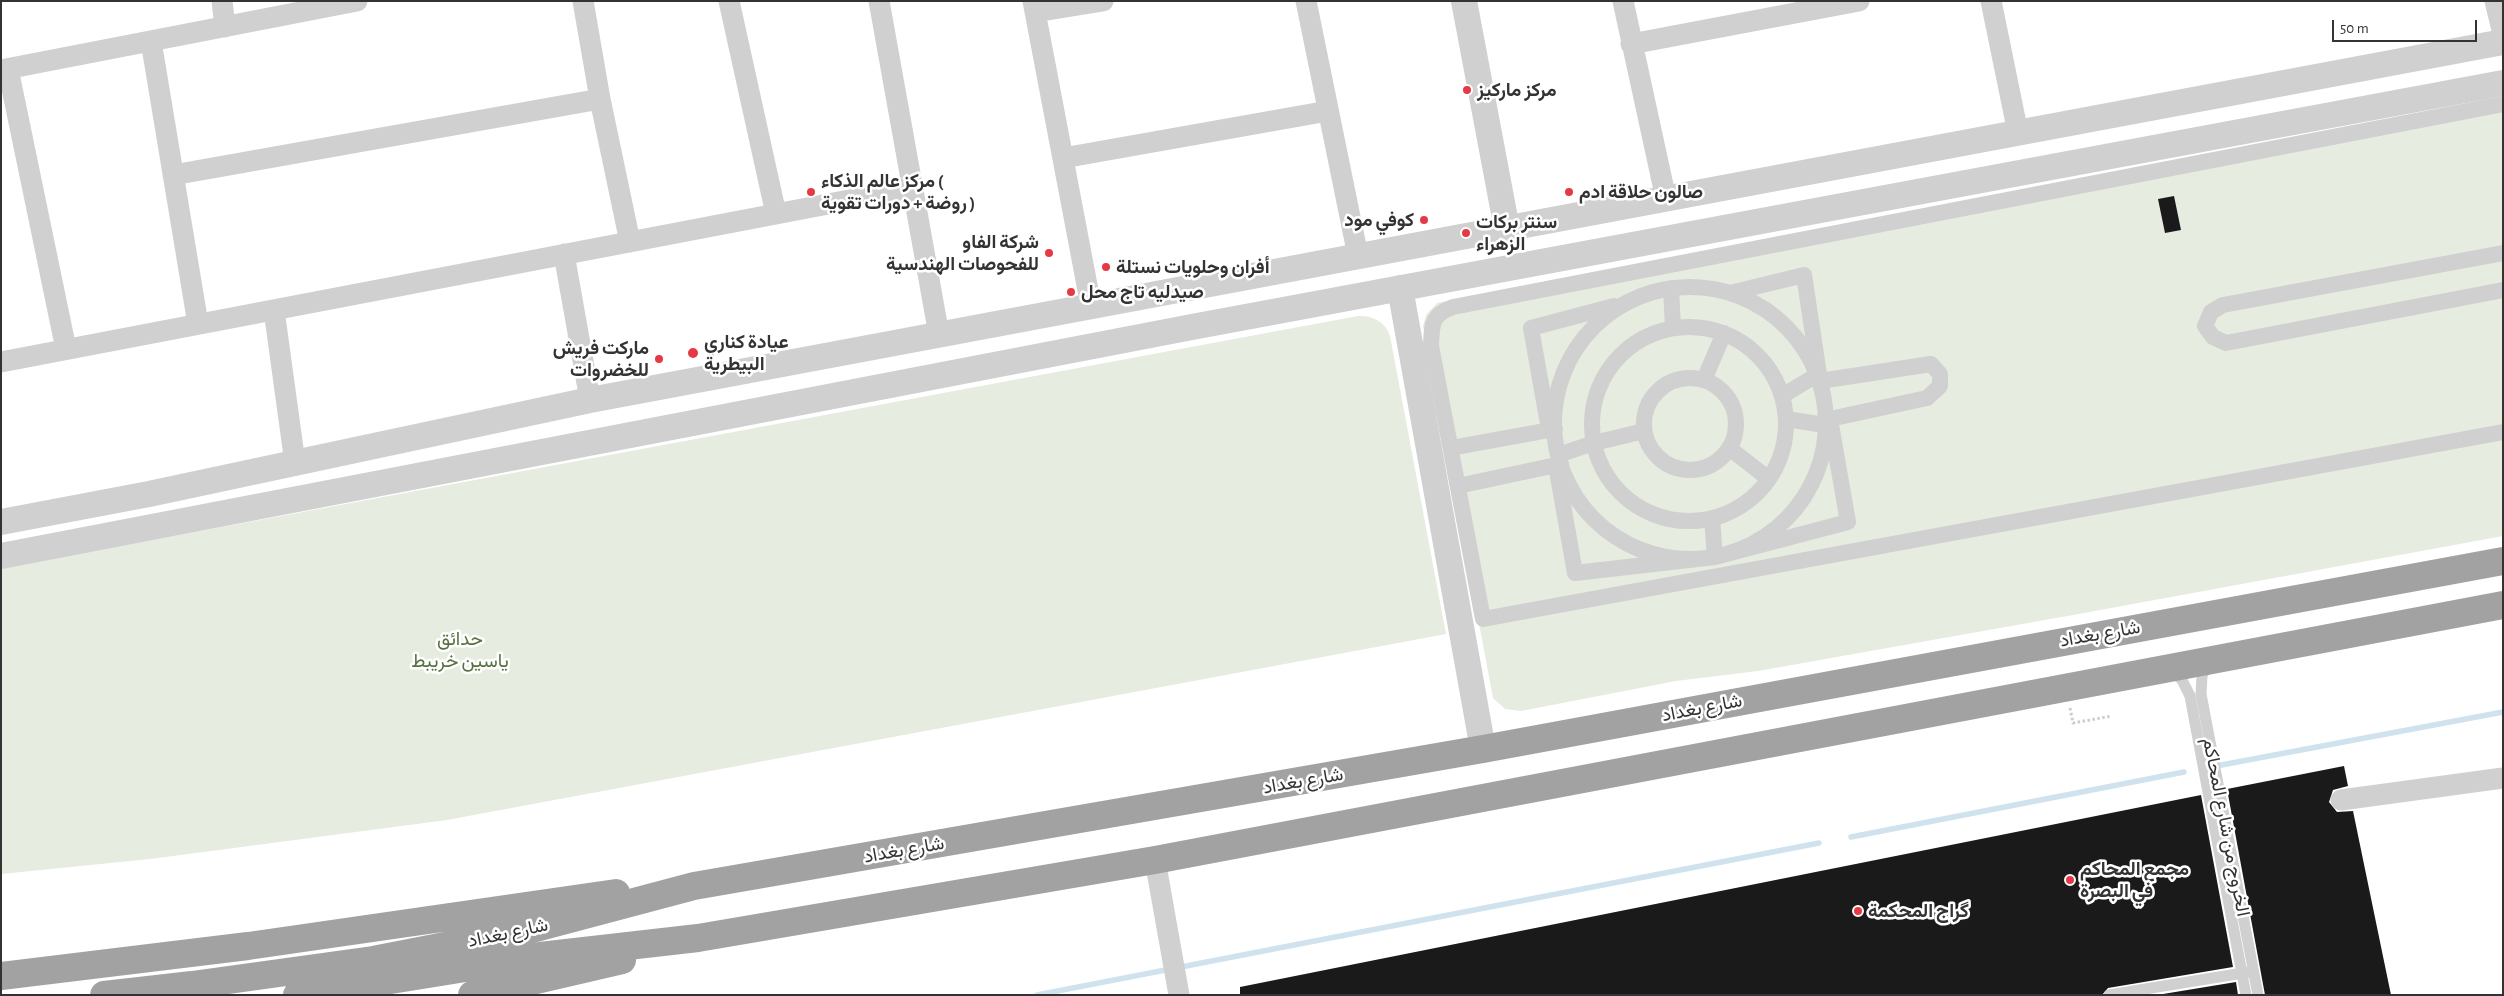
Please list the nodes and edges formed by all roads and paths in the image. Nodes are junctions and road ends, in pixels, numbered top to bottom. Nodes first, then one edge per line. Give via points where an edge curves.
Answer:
1 (222, 1) edge
2 (357, 1) edge
3 (583, 1) edge
4 (729, 1) edge
5 (879, 1) edge
6 (1103, 1) edge
7 (1306, 1) edge
8 (1464, 1) edge
9 (1623, 1) edge
10 (1859, 1) edge
11 (1991, 1) edge
12 (2495, 1) edge
13 (1034, 7) edge
14 (1780, 9) edge
15 (226, 27) junction
16 (2503, 34) edge
17 (151, 41) junction
18 (2503, 42) edge
19 (1631, 44) junction
20 (4, 70) edge
21 (2332, 74) junction
22 (2503, 83) edge
23 (600, 99) junction
24 (2503, 104) edge
25 (1328, 112) junction
26 (2338, 114) junction
27 (2018, 133) junction
28 (1063, 158) junction
29 (173, 175) junction
30 (1774, 179) junction
31 (912, 188) junction
32 (1666, 199) junction
33 (776, 214) junction
34 (1781, 218) junction
35 (1507, 229) junction
36 (630, 242) junction
37 (2503, 253) edge
38 (564, 254) junction
39 (1358, 256) junction
40 (1186, 288) junction
41 (1400, 288) junction
42 (1671, 288) junction
43 (2503, 290) edge
44 (1730, 292) junction
45 (1626, 303) junction
46 (1092, 306) junction
47 (274, 310) junction
48 (198, 324) junction
49 (1192, 327) junction
50 (1673, 328) junction
51 (1724, 333) junction
52 (939, 335) junction
53 (66, 349) junction
54 (1, 362) edge
55 (1818, 378) junction
56 (1704, 380) junction
57 (1782, 396) junction
58 (590, 400) junction
59 (1786, 418) junction
60 (1828, 426) junction
61 (1552, 429) junction
62 (1644, 431) junction
63 (2503, 432) edge
64 (1594, 443) junction
65 (1451, 448) junction
66 (1729, 448) junction
67 (1558, 461) junction
68 (295, 463) junction
69 (1769, 479) junction
70 (1458, 486) junction
71 (149, 494) junction
72 (1712, 518) junction
73 (1, 522) edge
74 (156, 526) junction
75 (1, 556) edge
76 (1715, 557) junction
77 (2503, 561) edge
78 (2503, 605) edge
79 (2209, 660) junction
80 (2168, 668) junction
81 (2112, 716) dead end
82 (2073, 723) dead end
83 (1483, 750) junction
84 (2503, 778) edge
85 (2341, 800) dead end
86 (1155, 860) junction
87 (694, 886) junction
88 (698, 938) junction
89 (374, 971) junction
90 (2248, 972) junction
91 (1, 976) edge
92 (1178, 988) edge
93 (104, 995) edge
94 (297, 995) edge
95 (472, 995) edge
96 (2109, 995) edge
97 (2246, 995) edge
98 (2258, 995) edge

1 - 15 street
2 - 15 street
3 - 23 street
4 - 33 street
5 - 31 street
6 - 13 street
7 - 25 street
8 - 35 street
9 - 19 street
10 - 14 street
11 - 27 street
12 - 16 street
13 - 28 street
14 - 19 street
15 - 17 street
17 - 20 street
17 - 29 street
18 - 21 street
19 - 32 street
20 - 53 street
21 - 26 street
21 - 27 street
22 - 26 street
23 - 29 street
23 - 36 street
24 - 65 street via 1440,311 1432,322 1432,346
25 - 28 street
25 - 39 street
26 - 34 street
27 - 30 street
28 - 46 street
29 - 48 street
30 - 32 street
30 - 34 street
31 - 33 street
31 - 52 street
32 - 35 street
33 - 36 street
34 - 41 street
35 - 39 street
36 - 38 street
37 - 43 street via 2222,305 2211,312 2205,326 2213,337 2226,343
38 - 47 street
38 - 58 street
39 - 40 street
40 - 46 street
40 - 49 street
41 - 49 street
41 - 83 street
42 - 44 street via 1709,288
42 - 45 street
42 - 50 street
44 - 55 street via 1776,317 1809,356
44 - 55 street via 1804,275
45 - 61 street via 1588,334 1573,354 1556,400
45 - 61 street via 1531,328
46 - 52 street
47 - 48 street
47 - 68 street
48 - 53 street
49 - 74 street
50 - 51 street via 1691,326
50 - 64 street via 1637,342 1610,368 1595,403 1592,422
51 - 56 street
51 - 57 street via 1759,356 1771,371
52 - 58 street
53 - 54 street
55 - 57 street
55 - 60 street
55 - 60 street via 1931,364 1940,374 1940,386 1927,398 1830,419
56 - 62 street via 1682,379 1662,388 1648,405
56 - 66 street via 1722,392 1734,410 1735,433
57 - 59 street
58 - 68 street
59 - 60 street
59 - 69 street via 1779,462
60 - 76 street via 1822,456 1800,503 1763,538 1740,550
60 - 76 street via 1848,522
61 - 65 street
61 - 67 street
62 - 64 street
62 - 66 street via 1656,456 1686,471 1708,467
63 - 70 street via 1483,619
64 - 67 street
64 - 72 street via 1607,476 1634,504 1668,519 1687,522
65 - 70 street
66 - 69 street
67 - 70 street
67 - 76 street via 1575,496 1592,518 1612,535 1636,548 1662,556 1688,559
67 - 76 street via 1575,573
68 - 71 street
69 - 72 street via 1742,506
71 - 73 street
71 - 74 street
72 - 76 street
74 - 75 street
77 - 83 highway, شارع بغداد
78 - 79 highway, شارع بغداد
79 - 80 highway, شارع بغداد
79 - 90 lane, الخروج من شارع المحاكم via 2202,676 2202,694
80 - 86 highway, شارع بغداد
80 - 90 lane via 2182,680 2190,696
81 - 82 path
83 - 87 highway, شارع بغداد
84 - 85 street
86 - 88 highway, شارع بغداد
86 - 92 street
87 - 89 highway, شارع بغداد
87 - 91 highway via 622,892 248,946
88 - 89 highway, شارع بغداد
88 - 95 highway via 580,971
89 - 93 highway, شارع بغداد
89 - 94 highway, شارع بغداد
90 - 96 lane
90 - 97 lane
90 - 98 lane, الخروج من شارع المحاكم

